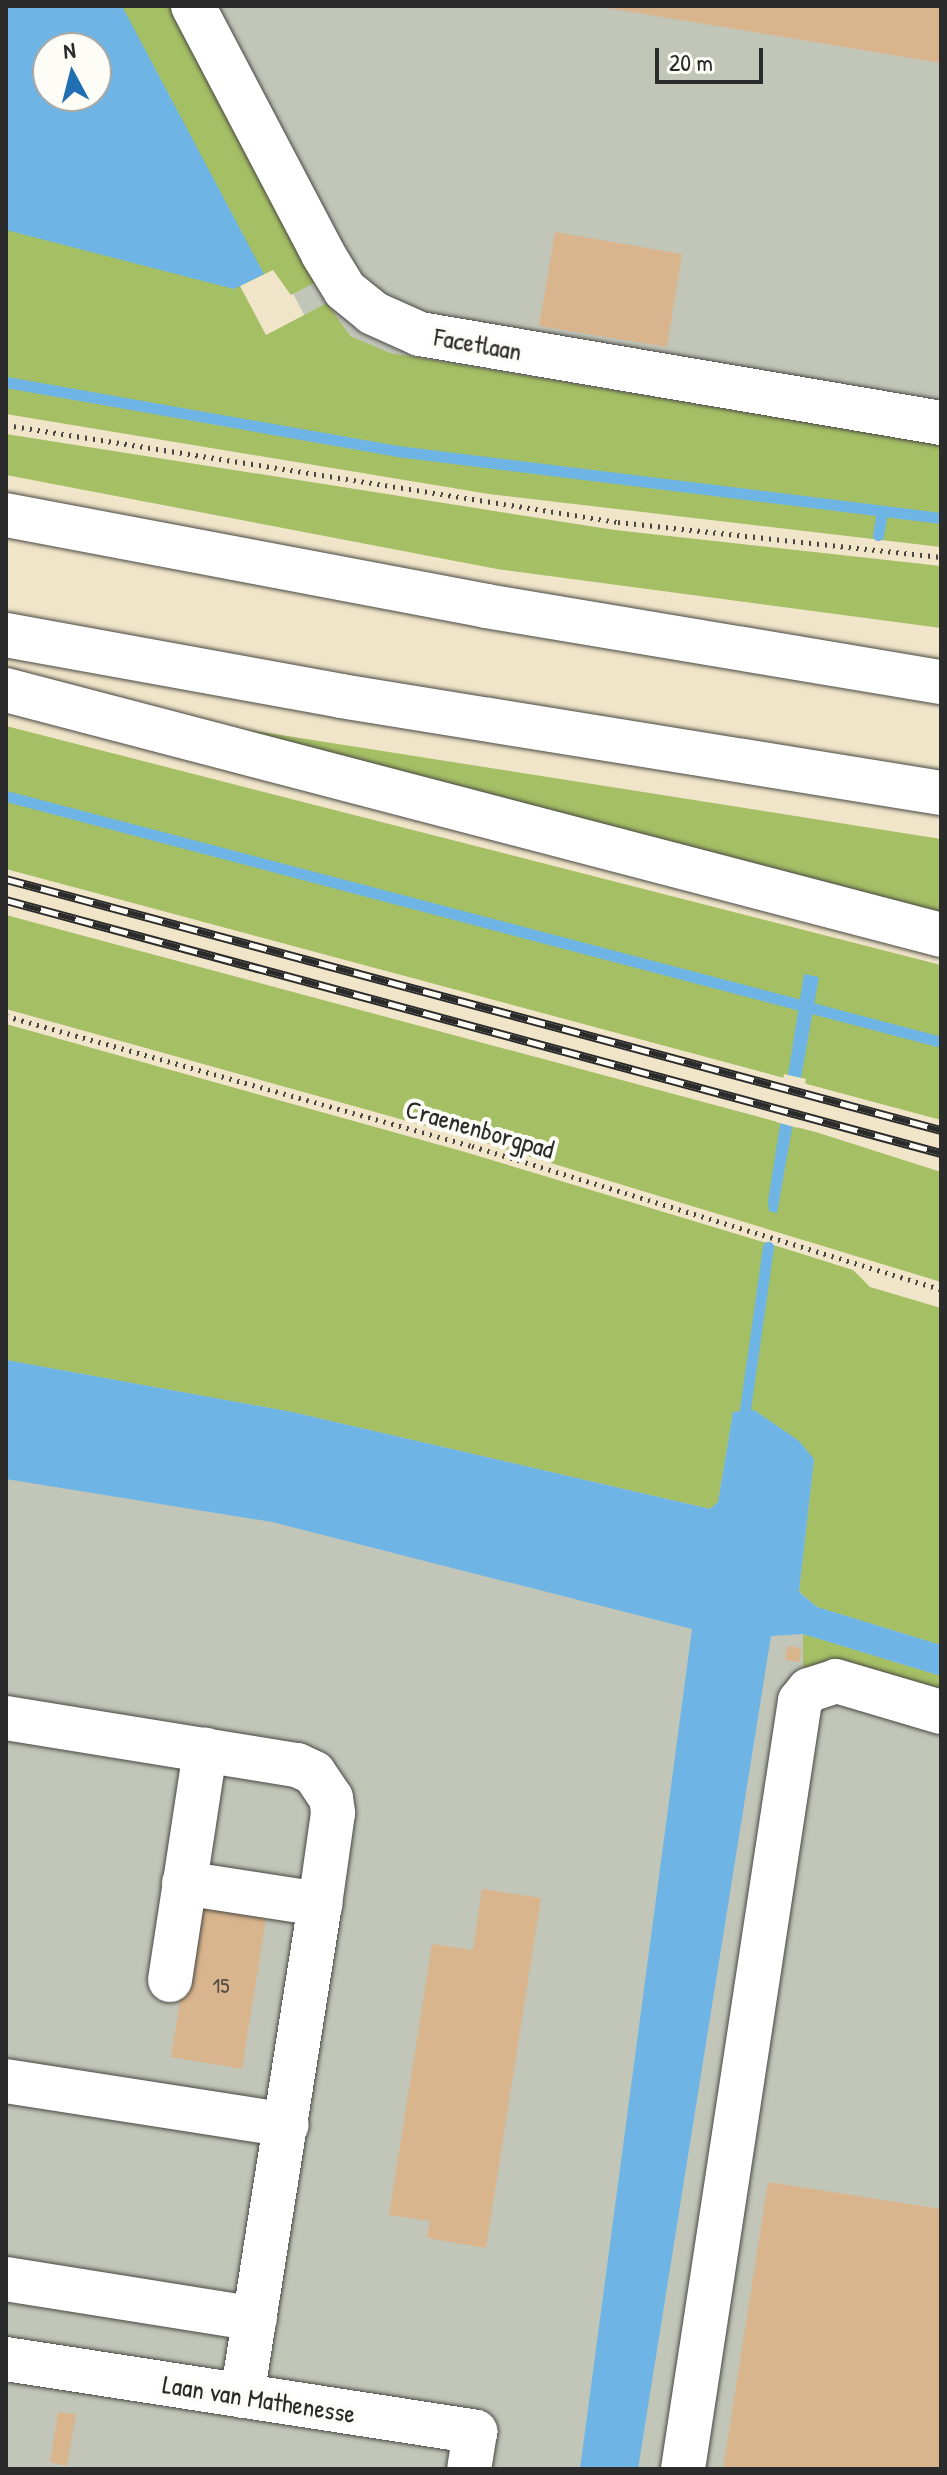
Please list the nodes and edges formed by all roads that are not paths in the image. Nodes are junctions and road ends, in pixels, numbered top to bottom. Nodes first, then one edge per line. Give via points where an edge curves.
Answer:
1 (193, 6) edge
2 (941, 423) edge
3 (6, 515) edge
4 (6, 635) edge
5 (941, 682) edge
6 (6, 690) edge
7 (941, 793) edge
8 (941, 935) edge
9 (941, 1712) edge
10 (6, 1718) edge
11 (205, 1750) junction
12 (184, 1883) junction
13 (320, 1904) junction
14 (170, 1980) dead end
15 (6, 2081) edge
16 (287, 2125) junction
17 (6, 2279) edge
18 (255, 2319) junction
19 (6, 2359) edge
20 (242, 2396) junction
21 (469, 2469) edge
22 (683, 2469) edge

1 - 2 main road, Facetlaan via 323,254 345,290 373,313 420,334
3 - 5 main road via 471,604
4 - 7 main road via 341,696
6 - 8 main road
9 - 22 main road via 836,1681 809,1690 800,1701
10 - 11 main road
11 - 12 main road
11 - 13 main road via 297,1765 324,1784 333,1813
12 - 13 main road
12 - 14 main road
13 - 16 main road
15 - 16 main road
16 - 18 main road
17 - 18 main road
18 - 20 main road
19 - 20 main road, Laan van Mathenesse
20 - 21 main road, Laan van Mathenesse via 475,2432

